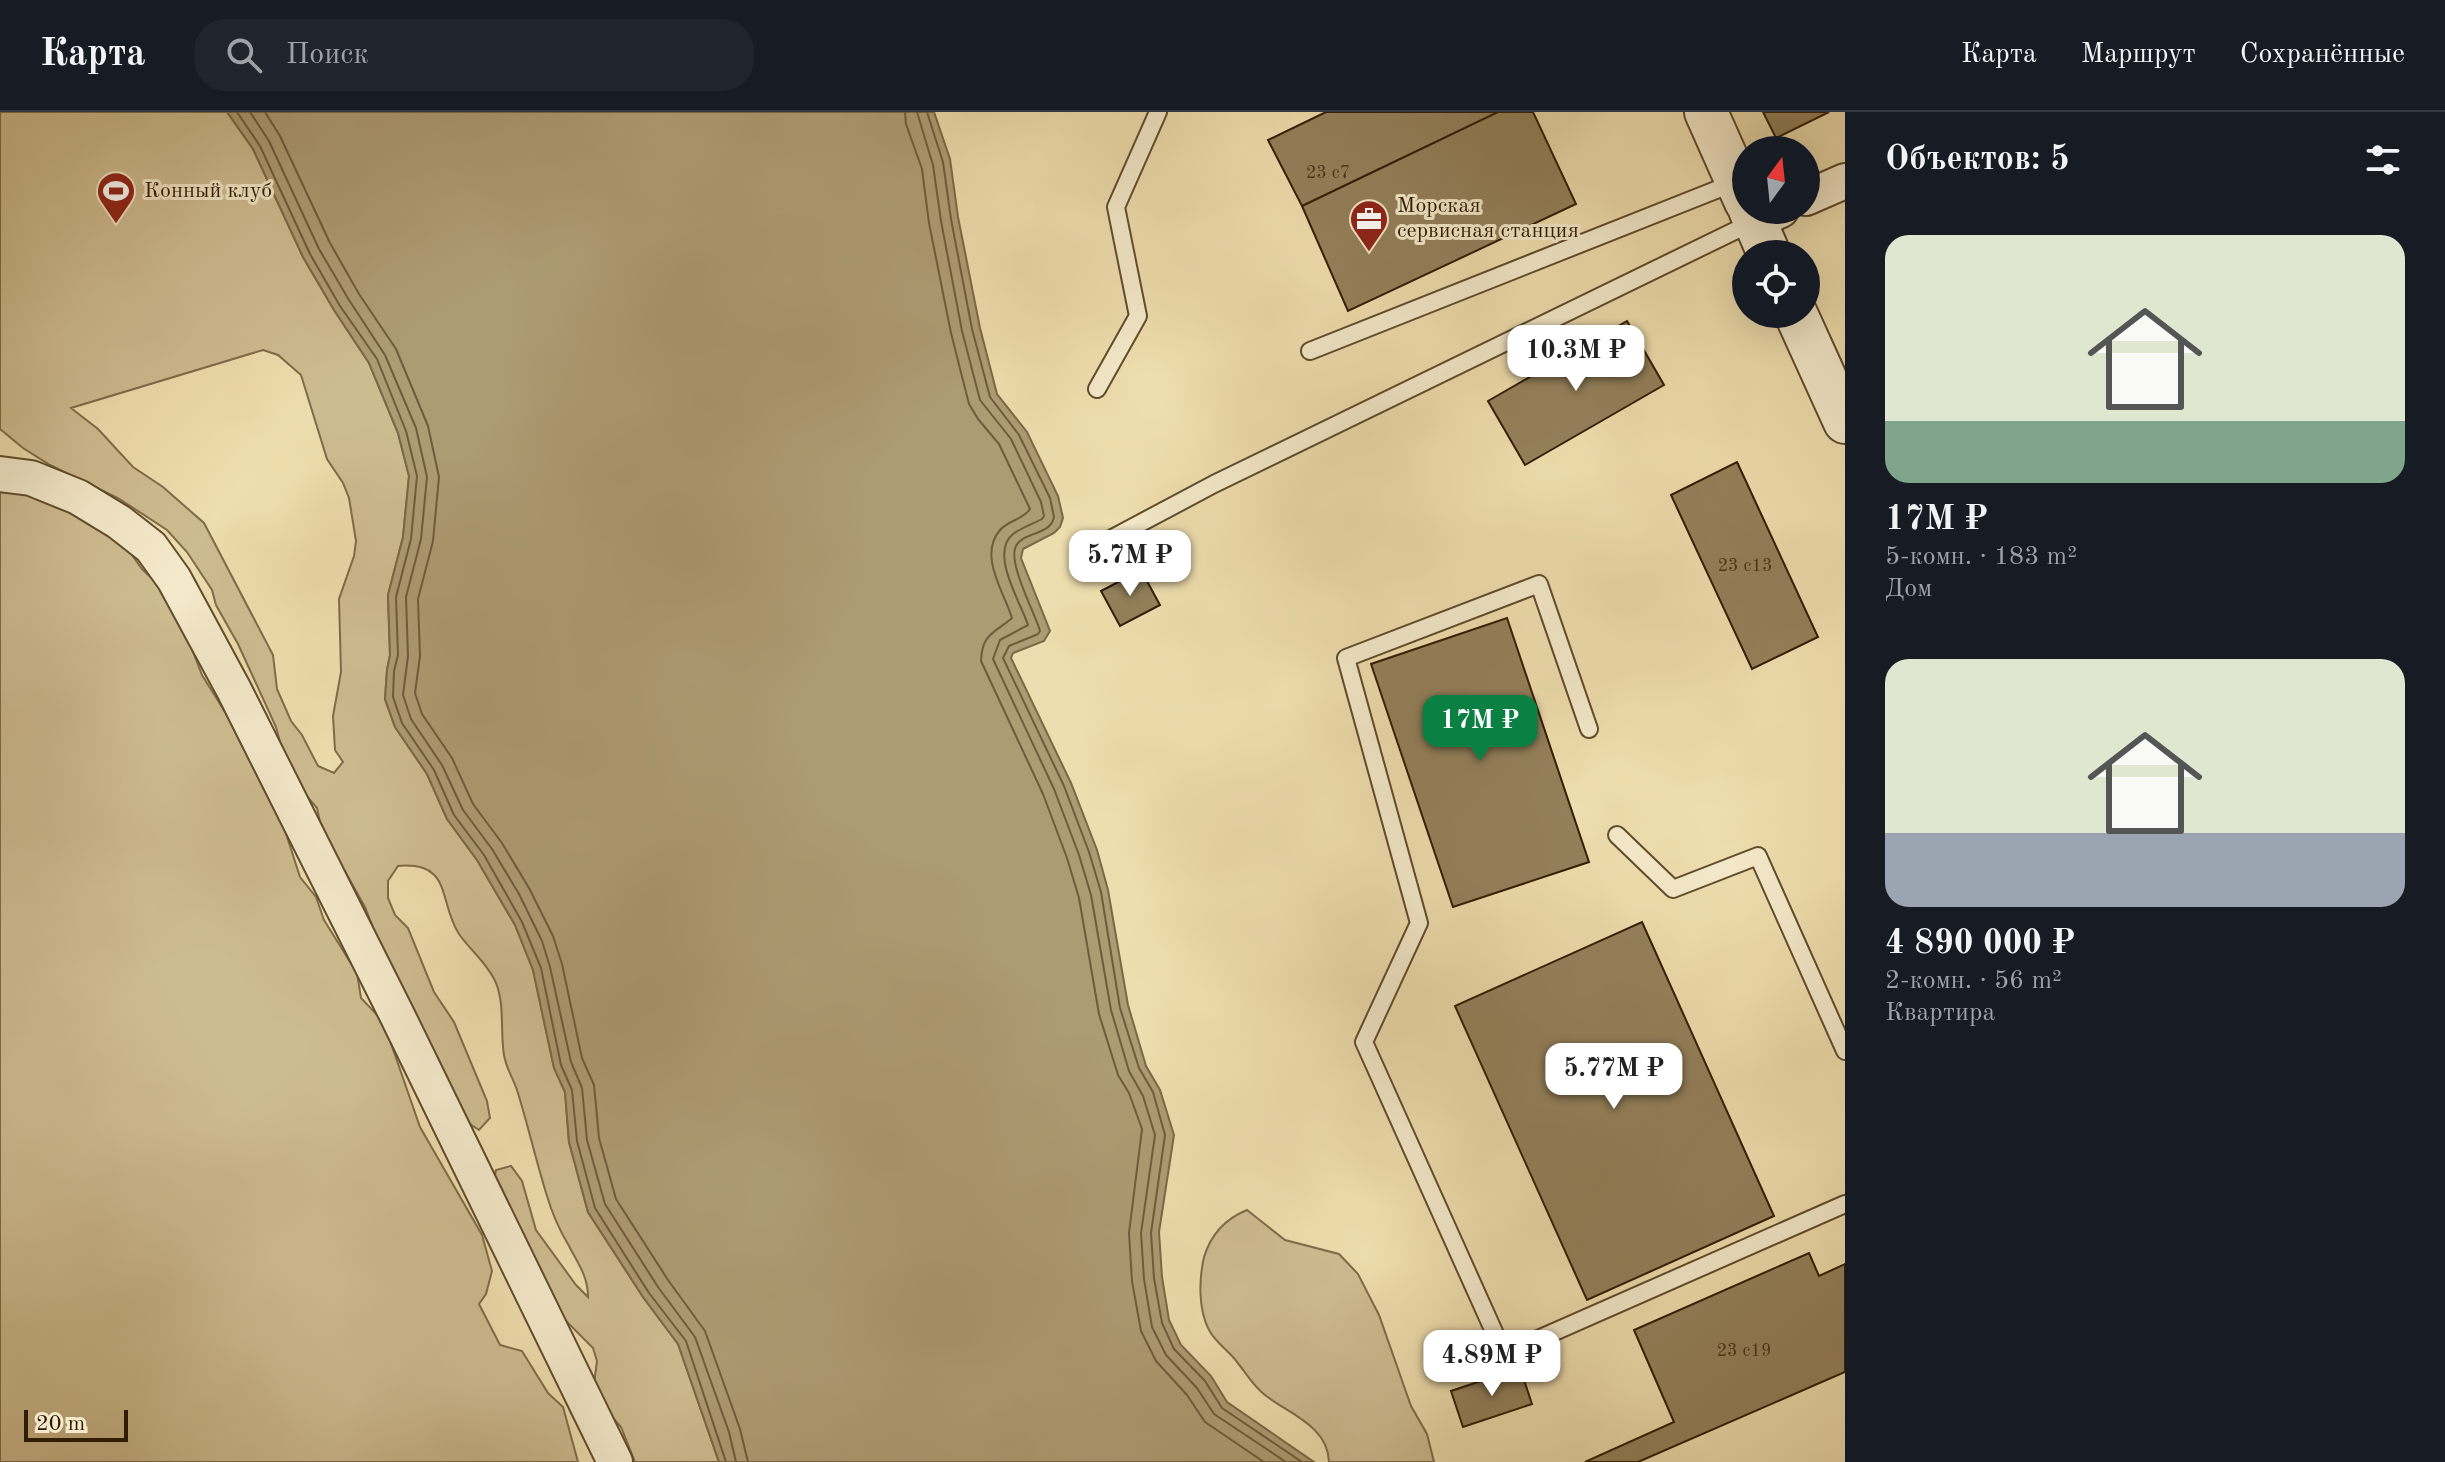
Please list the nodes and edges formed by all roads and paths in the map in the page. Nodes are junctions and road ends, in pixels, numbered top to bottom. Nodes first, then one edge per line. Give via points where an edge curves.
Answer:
1 (1158, 112) edge
2 (1706, 112) edge
3 (1732, 165) edge
4 (1845, 181) edge
5 (1820, 192) edge
6 (1732, 220) edge
7 (1734, 224) edge
8 (1803, 328) edge
9 (1310, 351) dead end
10 (1097, 389) dead end
11 (1842, 408) edge
12 (0, 474) edge
13 (1088, 551) dead end
14 (1589, 729) dead end
15 (1617, 835) dead end
16 (1845, 1051) edge
17 (1845, 1204) edge
18 (615, 1462) edge

1 - 10 lane via 1116,207 1138,316
2 - 3 street
4 - 5 street
6 - 9 lane
7 - 13 lane
8 - 11 street
12 - 18 street via 31,478 78,497 151,547 174,579 390,1001
14 - 17 lane via 1539,584 1346,658 1419,923 1364,1042 1504,1354
15 - 16 lane via 1673,889 1758,856

